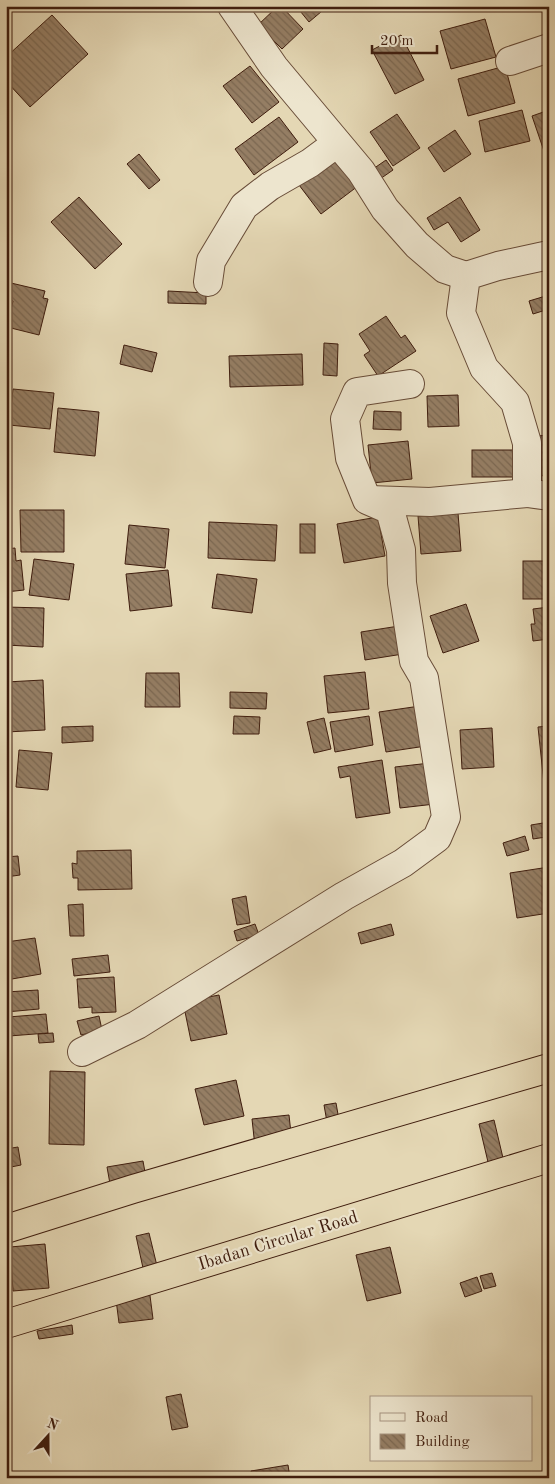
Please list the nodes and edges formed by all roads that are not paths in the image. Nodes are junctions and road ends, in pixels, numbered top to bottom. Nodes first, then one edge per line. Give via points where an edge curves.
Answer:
1 (232, 6) edge
2 (549, 48) edge
3 (510, 61) dead end
4 (337, 143) junction
5 (549, 255) edge
6 (466, 276) junction
7 (208, 282) dead end
8 (410, 384) dead end
9 (538, 495) edge
10 (367, 500) junction
11 (82, 1052) dead end
12 (549, 1068) edge
13 (549, 1158) edge
14 (6, 1229) edge
15 (6, 1324) edge

1 - 4 street via 274,67
2 - 3 street
4 - 6 street via 361,171 385,209 417,245 445,268
4 - 7 street via 244,206 211,261
5 - 6 street
6 - 9 street via 461,313 484,368 515,402
8 - 10 street via 357,392 345,419 350,458
9 - 10 street via 430,502
10 - 11 street via 390,510 401,550 402,583 414,661 424,678 446,817 437,838 403,863 137,1024
12 - 14 highway
13 - 15 highway, Ibadan Circular Road

